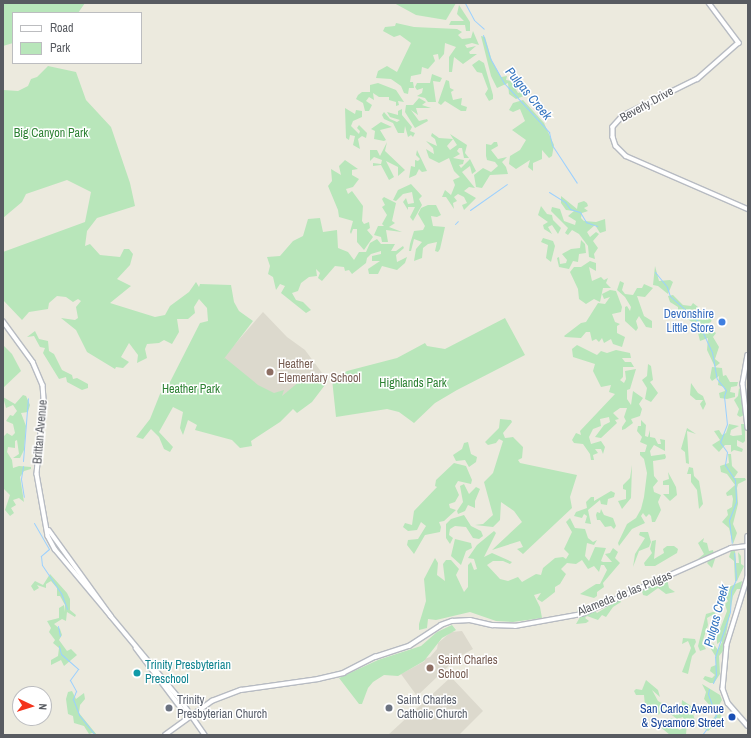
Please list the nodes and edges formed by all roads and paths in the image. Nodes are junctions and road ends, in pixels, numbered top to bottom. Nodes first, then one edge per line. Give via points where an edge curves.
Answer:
1 (709, 3) edge
2 (748, 209) edge
3 (3, 322) edge
4 (748, 355) edge
5 (748, 428) edge
6 (748, 536) edge
7 (748, 546) edge
8 (190, 715) junction
9 (748, 726) edge
10 (165, 735) edge
11 (205, 735) edge

1 - 2 main road, Beverly Drive via 739,43 698,78 623,116 615,123 612,131 616,146 626,156
3 - 8 main road, Brittan Avenue via 33,362 43,385 37,474 48,529 111,616 180,699
4 - 5 main road via 743,384
6 - 7 main road
7 - 8 main road, Alameda de las Pulgas via 731,548 582,614 515,626 492,625 470,620 452,621 441,625 409,646 375,657 343,672 241,690 212,701
7 - 9 main road via 748,577 728,645 723,689 728,703
8 - 10 main road, Alameda de las Pulgas
8 - 11 main road, Brittan Avenue

